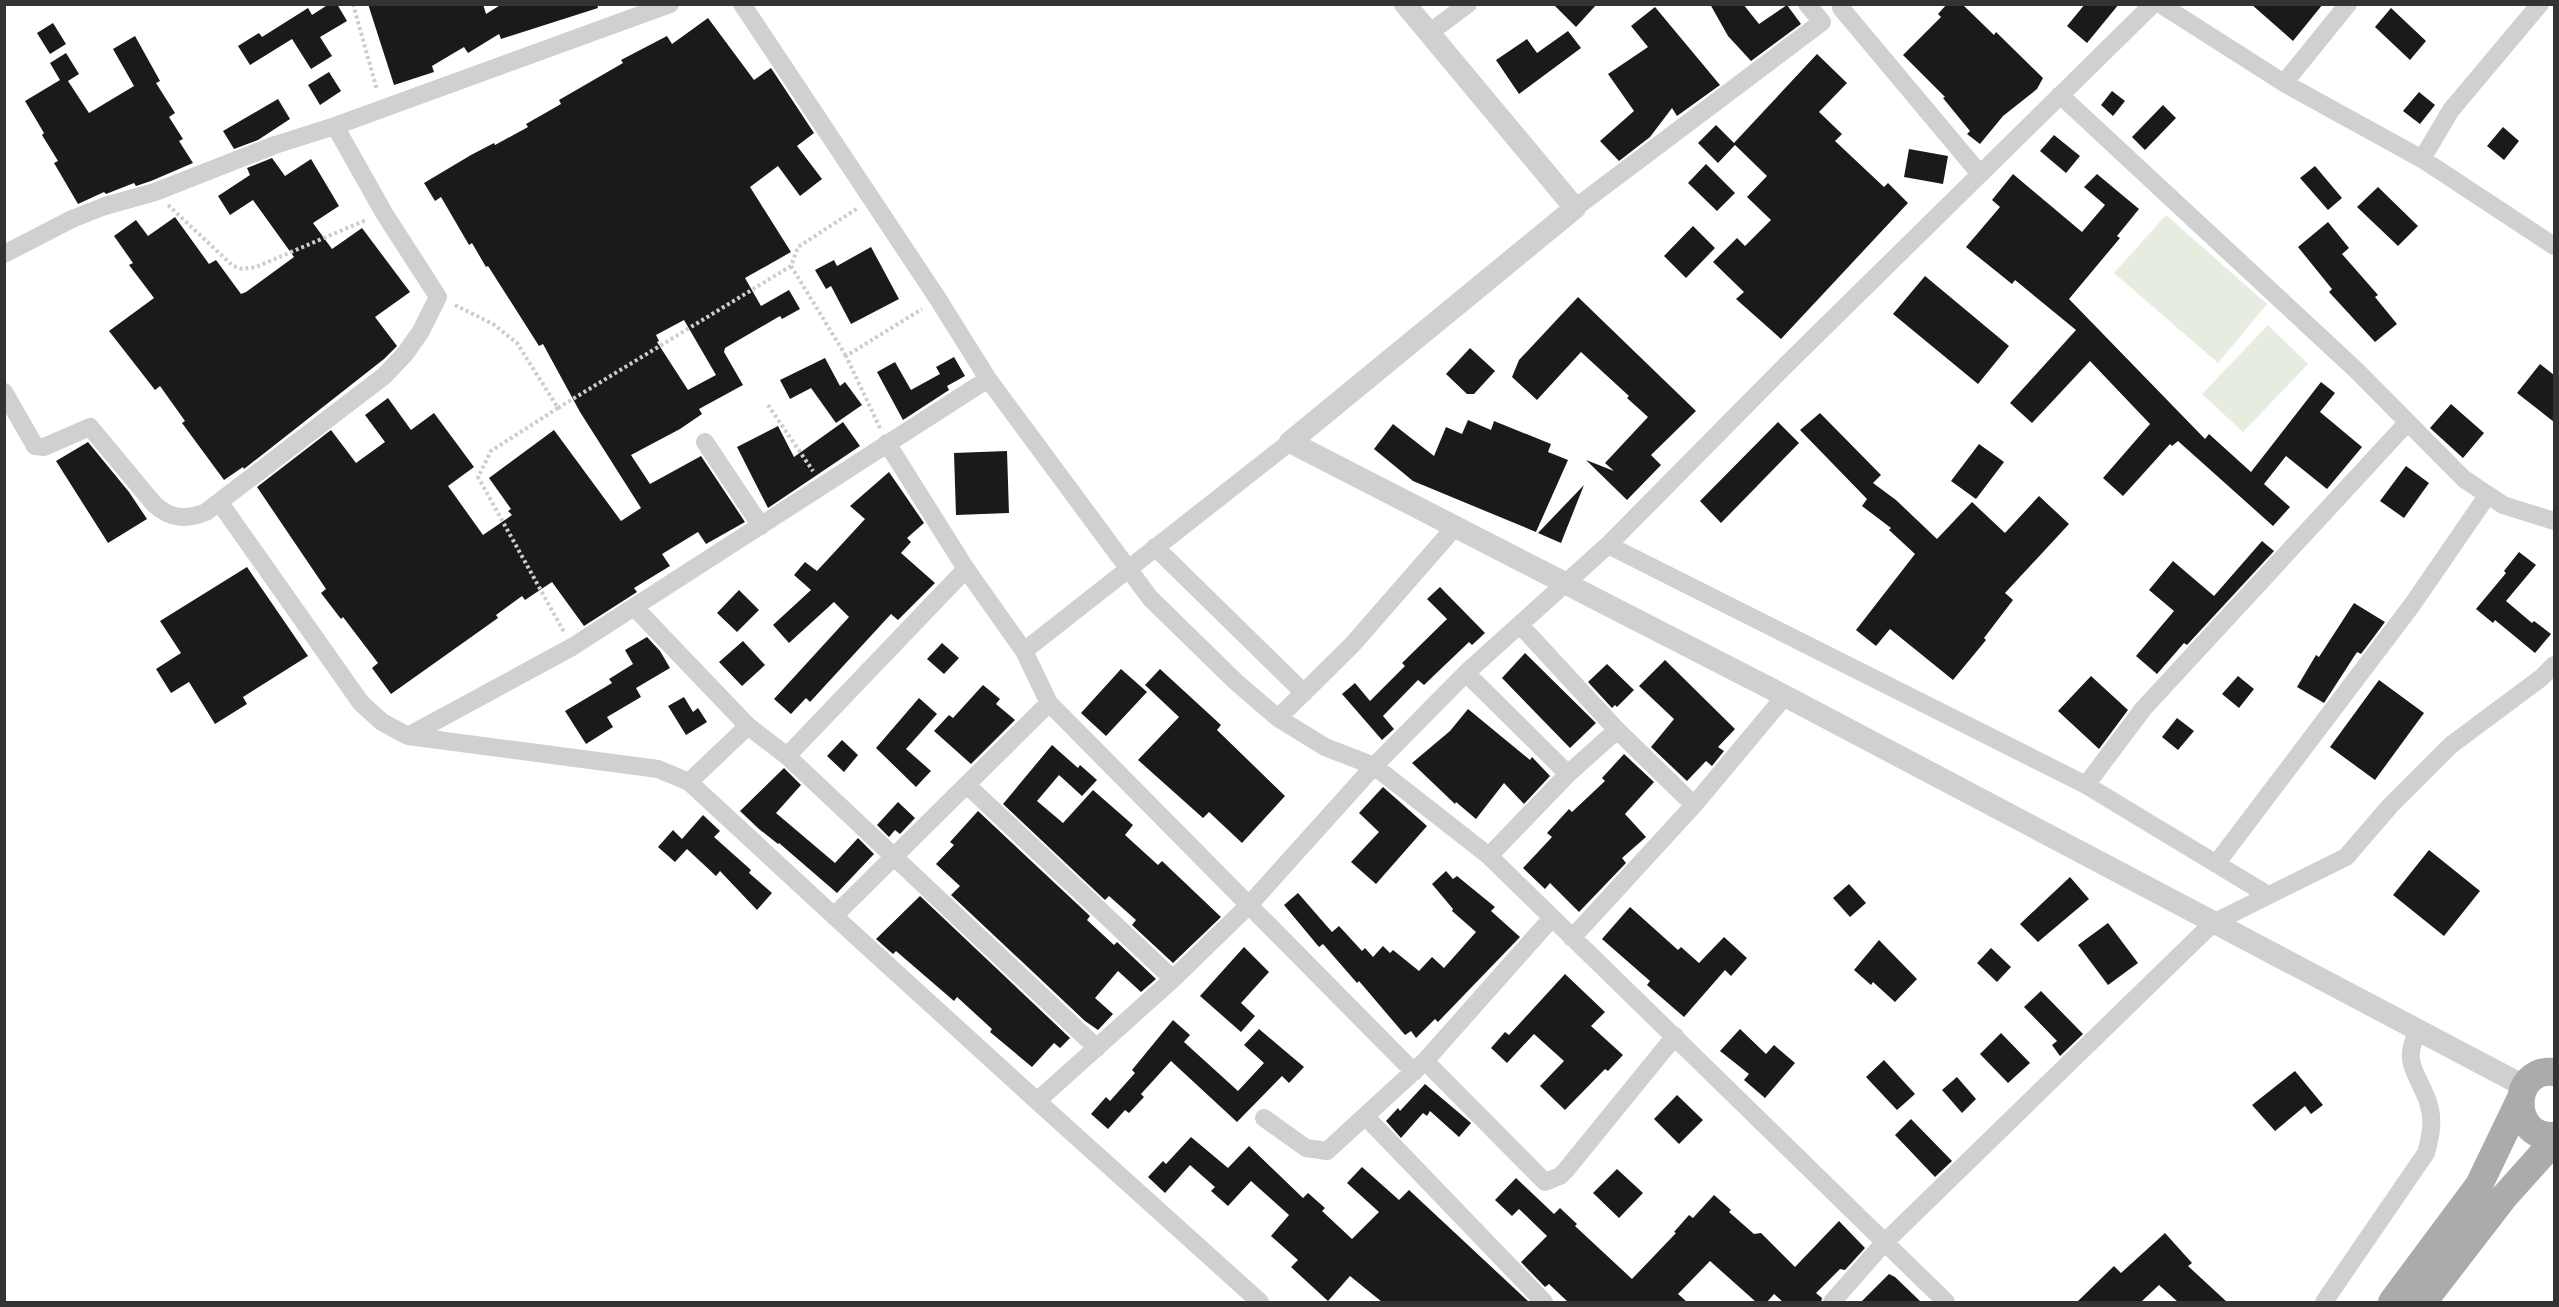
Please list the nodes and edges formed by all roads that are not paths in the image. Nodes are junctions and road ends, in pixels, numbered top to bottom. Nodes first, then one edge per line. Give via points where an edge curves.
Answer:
1 (670, 4) edge
2 (742, 4) edge
3 (1405, 4) edge
4 (1468, 4) edge
5 (1807, 4) edge
6 (2153, 4) edge
7 (2160, 4) edge
8 (2348, 4) edge
9 (2540, 4) edge
10 (1844, 7) edge
11 (1822, 22) junction
12 (1428, 33) junction
13 (2284, 83) junction
14 (2060, 95) junction
15 (335, 126) junction
16 (2422, 159) junction
17 (1980, 174) junction
18 (1575, 208) junction
19 (2554, 246) edge
20 (4, 254) edge
21 (988, 379) junction
22 (4, 392) edge
23 (2407, 423) junction
24 (705, 442) dead end
25 (1290, 442) junction
26 (888, 443) junction
27 (2487, 496) junction
28 (220, 503) junction
29 (2554, 521) edge
30 (761, 526) junction
31 (1455, 527) junction
32 (1608, 545) junction
33 (1155, 547) junction
34 (1126, 568) junction
35 (966, 569) junction
36 (1567, 584) junction
37 (635, 608) junction
38 (1521, 626) junction
39 (1024, 651) junction
40 (2554, 665) edge
41 (1466, 673) junction
42 (1304, 693) junction
43 (1785, 696) junction
44 (1049, 703) junction
45 (1278, 718) junction
46 (748, 726) junction
47 (1617, 730) junction
48 (408, 736) junction
49 (787, 756) junction
50 (1374, 766) junction
51 (1568, 774) junction
52 (689, 782) junction
53 (967, 785) junction
54 (2086, 785) junction
55 (1694, 805) junction
56 (1489, 856) junction
57 (896, 857) junction
58 (2216, 864) junction
59 (2268, 895) junction
60 (1249, 904) junction
61 (834, 916) junction
62 (1551, 919) junction
63 (2213, 923) junction
64 (1572, 938) junction
65 (1173, 979) junction
66 (2418, 1031) junction
67 (1675, 1036) junction
68 (1097, 1048) junction
69 (1420, 1067) junction
70 (2553, 1069) edge
71 (2522, 1094) junction
72 (1037, 1101) junction
73 (1366, 1117) junction
74 (1264, 1118) dead end
75 (2554, 1136) edge
76 (2554, 1141) edge
77 (1884, 1243) junction
78 (1260, 1302) edge
79 (1544, 1302) edge
80 (1832, 1302) edge
81 (1946, 1302) edge
82 (2324, 1302) edge
83 (2392, 1302) edge
84 (2423, 1302) edge

1 - 15 street
2 - 21 street
3 - 12 street
4 - 12 street
5 - 11 street
6 - 14 street
7 - 13 street
8 - 13 street
9 - 16 street via 2451,110
10 - 11 street
10 - 17 street
11 - 18 street
12 - 18 street
13 - 16 street
14 - 17 street
14 - 23 street via 2356,370
15 - 20 street via 72,219
15 - 28 street via 438,297 421,331 384,376
16 - 19 street
17 - 32 street
18 - 25 street
21 - 26 street
21 - 34 street
22 - 28 street via 35,447 44,447 90,427 162,511 192,518
23 - 27 street
23 - 54 street via 2143,709
24 - 30 street
25 - 31 street
25 - 33 street
26 - 30 street
26 - 35 street
27 - 29 street
27 - 58 street via 2412,605
28 - 48 street via 361,703 382,722
30 - 37 street
31 - 36 street
31 - 42 street via 1352,645
32 - 36 street
32 - 54 street
33 - 34 street
33 - 42 street
34 - 39 street
34 - 45 street via 1159,607
35 - 39 street
35 - 49 street
36 - 38 street
36 - 43 street
37 - 46 street
37 - 48 street via 572,647
38 - 41 street
38 - 47 street
39 - 44 street
40 - 59 street via 2451,745 2346,856
41 - 50 street
41 - 51 street
42 - 45 street
43 - 55 street
43 - 63 street
44 - 53 street
44 - 60 street
45 - 50 street via 1325,747
46 - 49 street
46 - 52 street
47 - 51 street
47 - 55 street
48 - 52 street via 658,769
49 - 57 street
50 - 56 street
50 - 60 street
51 - 56 street
52 - 61 street
53 - 57 street
53 - 65 street
54 - 58 street
55 - 64 street
56 - 62 street
57 - 61 street
57 - 68 street
58 - 59 street
59 - 63 street
60 - 65 street
60 - 69 street
61 - 72 street
62 - 64 street
62 - 69 street
63 - 66 street
63 - 77 street
64 - 67 street
65 - 68 street
66 - 71 street
66 - 82 street via 2410,1055 2431,1120 2426,1153
67 - 69 street via 1566,1170 1545,1182
67 - 77 street
68 - 72 street
69 - 73 street
70 - 71 main road via 2531,1079
71 - 75 main road via 2524,1121 2540,1134
71 - 83 main road via 2479,1185
72 - 78 street
73 - 74 street via 1322,1152 1306,1148
73 - 79 street
76 - 84 main road via 2504,1197
77 - 80 street
77 - 81 street

